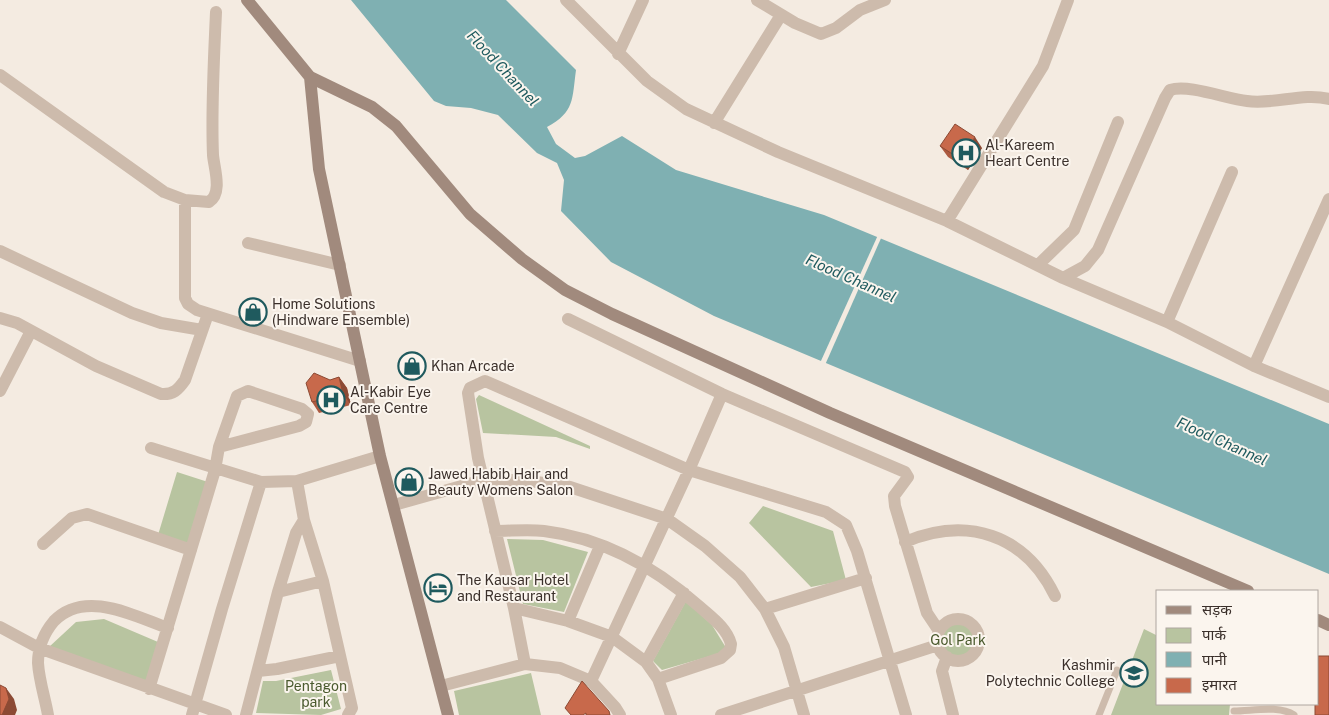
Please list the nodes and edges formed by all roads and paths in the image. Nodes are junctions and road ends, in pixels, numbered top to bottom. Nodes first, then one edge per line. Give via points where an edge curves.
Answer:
1 (247, 0) edge
2 (566, 0) edge
3 (643, 0) edge
4 (757, 0) edge
5 (884, 0) edge
6 (1068, 0) edge
7 (216, 12) dead end
8 (781, 14) junction
9 (618, 54) junction
10 (0, 75) edge
11 (310, 77) junction
12 (1329, 99) edge
13 (1118, 122) dead end
14 (714, 123) junction
15 (1232, 172) dead end
16 (185, 200) junction
17 (1329, 200) edge
18 (947, 221) junction
19 (248, 243) dead end
20 (0, 251) edge
21 (340, 265) junction
22 (1038, 265) junction
23 (1063, 278) junction
24 (208, 314) junction
25 (0, 318) edge
26 (568, 319) dead end
27 (1167, 322) junction
28 (202, 330) junction
29 (31, 331) junction
30 (360, 361) junction
31 (1254, 366) junction
32 (0, 391) edge
33 (722, 394) junction
34 (1329, 398) edge
35 (220, 447) junction
36 (151, 448) dead end
37 (380, 456) junction
38 (215, 470) junction
39 (690, 470) junction
40 (297, 480) junction
41 (483, 480) junction
42 (261, 482) junction
43 (394, 505) junction
44 (667, 519) junction
45 (304, 520) junction
46 (494, 531) junction
47 (905, 542) junction
48 (43, 544) dead end
49 (600, 546) junction
50 (191, 550) junction
51 (645, 565) junction
52 (866, 578) junction
53 (323, 581) junction
54 (1246, 590) edge
55 (278, 592) junction
56 (684, 593) junction
57 (1055, 596) dead end
58 (514, 608) junction
59 (765, 609) junction
60 (568, 621) junction
61 (0, 627) edge
62 (168, 628) junction
63 (939, 631) junction
64 (612, 637) junction
65 (938, 645) junction
66 (40, 648) junction
67 (340, 656) junction
68 (947, 657) junction
69 (646, 662) junction
70 (889, 662) junction
71 (525, 664) junction
72 (1118, 670) dead end
73 (258, 671) junction
74 (658, 679) junction
75 (591, 681) junction
76 (441, 686) junction
77 (149, 689) junction
78 (798, 689) junction
79 (193, 710) edge
80 (1234, 712) dead end
81 (48, 715) edge
82 (226, 715) edge
83 (246, 715) edge
84 (348, 715) edge
85 (448, 715) edge
86 (620, 715) edge
87 (671, 715) edge
88 (721, 715) edge
89 (804, 715) edge
90 (906, 715) edge
91 (953, 715) edge
92 (1099, 715) edge
93 (1294, 715) edge

1 - 11 main road
2 - 9 street
3 - 9 street
4 - 8 street
5 - 8 street via 860,10 836,28 821,34
6 - 18 street via 1044,66
7 - 16 street via 213,145 216,189 214,198 209,202
8 - 14 street
9 - 14 street via 663,94
10 - 16 street via 164,192
11 - 21 main road via 319,169
11 - 54 main road via 372,107 396,126 470,214 564,290 830,413
12 - 23 street via 1304,97 1258,102 1196,91 1170,90 1098,250 1085,266
13 - 22 street via 1074,230
14 - 18 street
15 - 27 street
16 - 24 street via 185,298 192,307
17 - 31 street
18 - 22 street
19 - 21 street
20 - 28 street via 132,313 161,323
21 - 30 main road
22 - 23 street
23 - 27 street
24 - 28 street
24 - 30 street
25 - 29 street
26 - 33 street
27 - 31 street
28 - 29 street via 185,380 180,388 168,394 161,394 96,366
29 - 32 street
30 - 37 main road
31 - 34 street
33 - 39 street
33 - 47 street via 904,472 908,477 894,500
35 - 35 street via 298,426 307,421 308,414 302,409 248,391 241,393 234,402
35 - 38 street
36 - 38 street
37 - 40 street
37 - 43 main road
38 - 42 street
38 - 50 street
39 - 41 street via 484,381 473,385 468,393
39 - 44 street
39 - 52 street via 834,516 846,525
40 - 42 street
40 - 45 street
41 - 43 street
41 - 44 street via 523,480 570,487
41 - 46 street
42 - 79 street
43 - 76 main road
44 - 51 street
44 - 59 street via 740,577
45 - 53 street
45 - 55 street via 296,533
46 - 49 street via 544,531
46 - 58 street
47 - 57 street via 948,530 992,536 1032,561
47 - 63 street via 927,613
48 - 50 street via 72,518 87,514
49 - 51 street
49 - 60 street
50 - 62 street
51 - 56 street
51 - 64 street
52 - 59 street
52 - 70 street
53 - 55 street
53 - 67 street
55 - 73 street
56 - 69 street
56 - 74 street via 725,630 732,644 721,658
58 - 60 street
58 - 71 street
59 - 78 street via 784,647
60 - 64 street
61 - 66 street
62 - 66 street via 107,607 80,606 67,611 51,625
62 - 77 street
63 - 65 street
63 - 68 street via 943,625 956,619 970,622 978,634 978,648 974,654 961,660
64 - 69 street
64 - 75 street
65 - 68 street
65 - 70 street
66 - 77 street
66 - 81 street via 39,676
67 - 73 street
67 - 84 street via 352,708
68 - 91 street via 942,671
69 - 74 street
70 - 78 street
70 - 90 street
71 - 75 street via 560,668
71 - 76 street
72 - 92 lane
73 - 83 street
74 - 87 street
75 - 86 street
76 - 85 main road
77 - 79 street
78 - 88 street
78 - 89 street
79 - 82 street
80 - 93 lane via 1279,710

